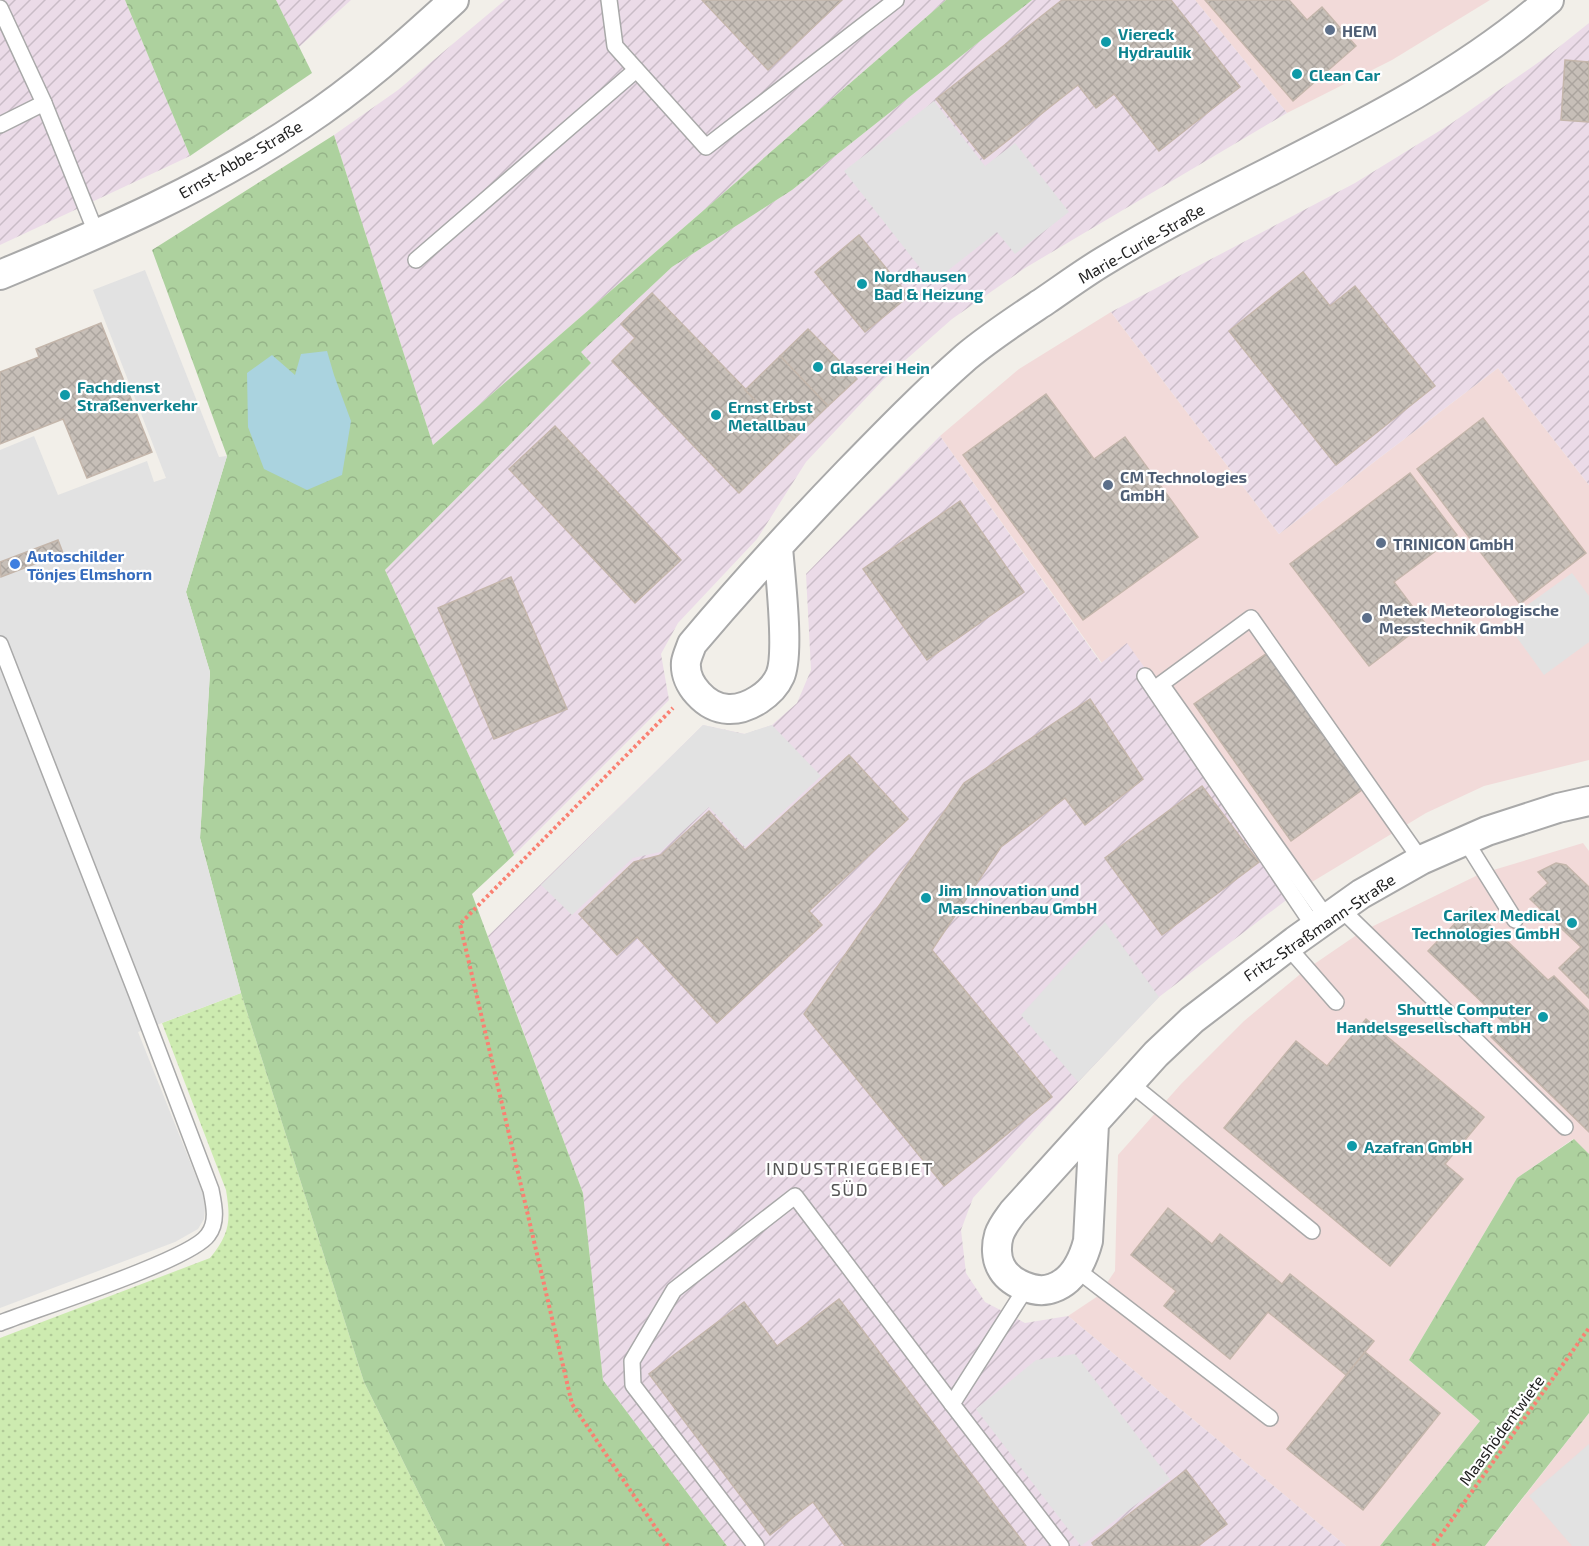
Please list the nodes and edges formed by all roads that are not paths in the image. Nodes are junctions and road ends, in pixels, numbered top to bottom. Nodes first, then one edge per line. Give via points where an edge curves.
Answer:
1 (454, 0) edge
2 (609, 0) edge
3 (896, 0) edge
4 (1549, 0) edge
5 (0, 8) edge
6 (636, 70) junction
7 (44, 104) junction
8 (0, 125) edge
9 (98, 235) junction
10 (416, 260) dead end
11 (0, 275) edge
12 (778, 547) junction
13 (0, 644) edge
14 (1145, 676) dead end
15 (1589, 801) edge
16 (1465, 840) junction
17 (1421, 860) junction
18 (1328, 918) junction
19 (1515, 920) dead end
20 (1288, 946) junction
21 (1336, 1002) dead end
22 (1130, 1083) junction
23 (1094, 1124) junction
24 (1565, 1127) dead end
25 (1312, 1231) dead end
26 (1076, 1269) junction
27 (1026, 1287) junction
28 (0, 1323) edge
29 (952, 1404) junction
30 (1270, 1418) dead end
31 (756, 1546) edge
32 (1061, 1546) edge

1 - 9 street, Ernst-Abbe-Straße via 360,82 302,124 179,195
2 - 6 lane via 615,45
3 - 6 lane via 706,147
4 - 12 street, Marie-Curie-Straße via 1515,30 1436,82 1105,261 1013,322 967,356 897,422
5 - 7 lane
6 - 10 lane
7 - 8 lane
7 - 9 lane
9 - 11 street, Ernst-Abbe-Straße
12 - 12 street, Marie-Curie-Straße via 692,645 686,662 692,688 726,709 754,703 780,677 784,657
13 - 28 lane via 166,1069 215,1209 208,1236 182,1253
14 - 18 lane
15 - 16 street, Fritz-Straßmann-Straße
16 - 17 street, Fritz-Straßmann-Straße
16 - 19 lane
17 - 18 street, Fritz-Straßmann-Straße
17 - 18 lane via 1251,618 1161,684
18 - 20 street, Fritz-Straßmann-Straße
18 - 24 lane
20 - 21 lane
20 - 22 street, Fritz-Straßmann-Straße via 1192,1020
22 - 23 street, Fritz-Straßmann-Straße
22 - 25 lane
23 - 26 street via 1088,1241
23 - 27 street, Fritz-Straßmann-Straße via 999,1233 1001,1267
26 - 27 street via 1053,1288
26 - 30 lane
27 - 29 lane
29 - 31 lane via 795,1197 674,1290 632,1361 633,1384
29 - 32 lane

